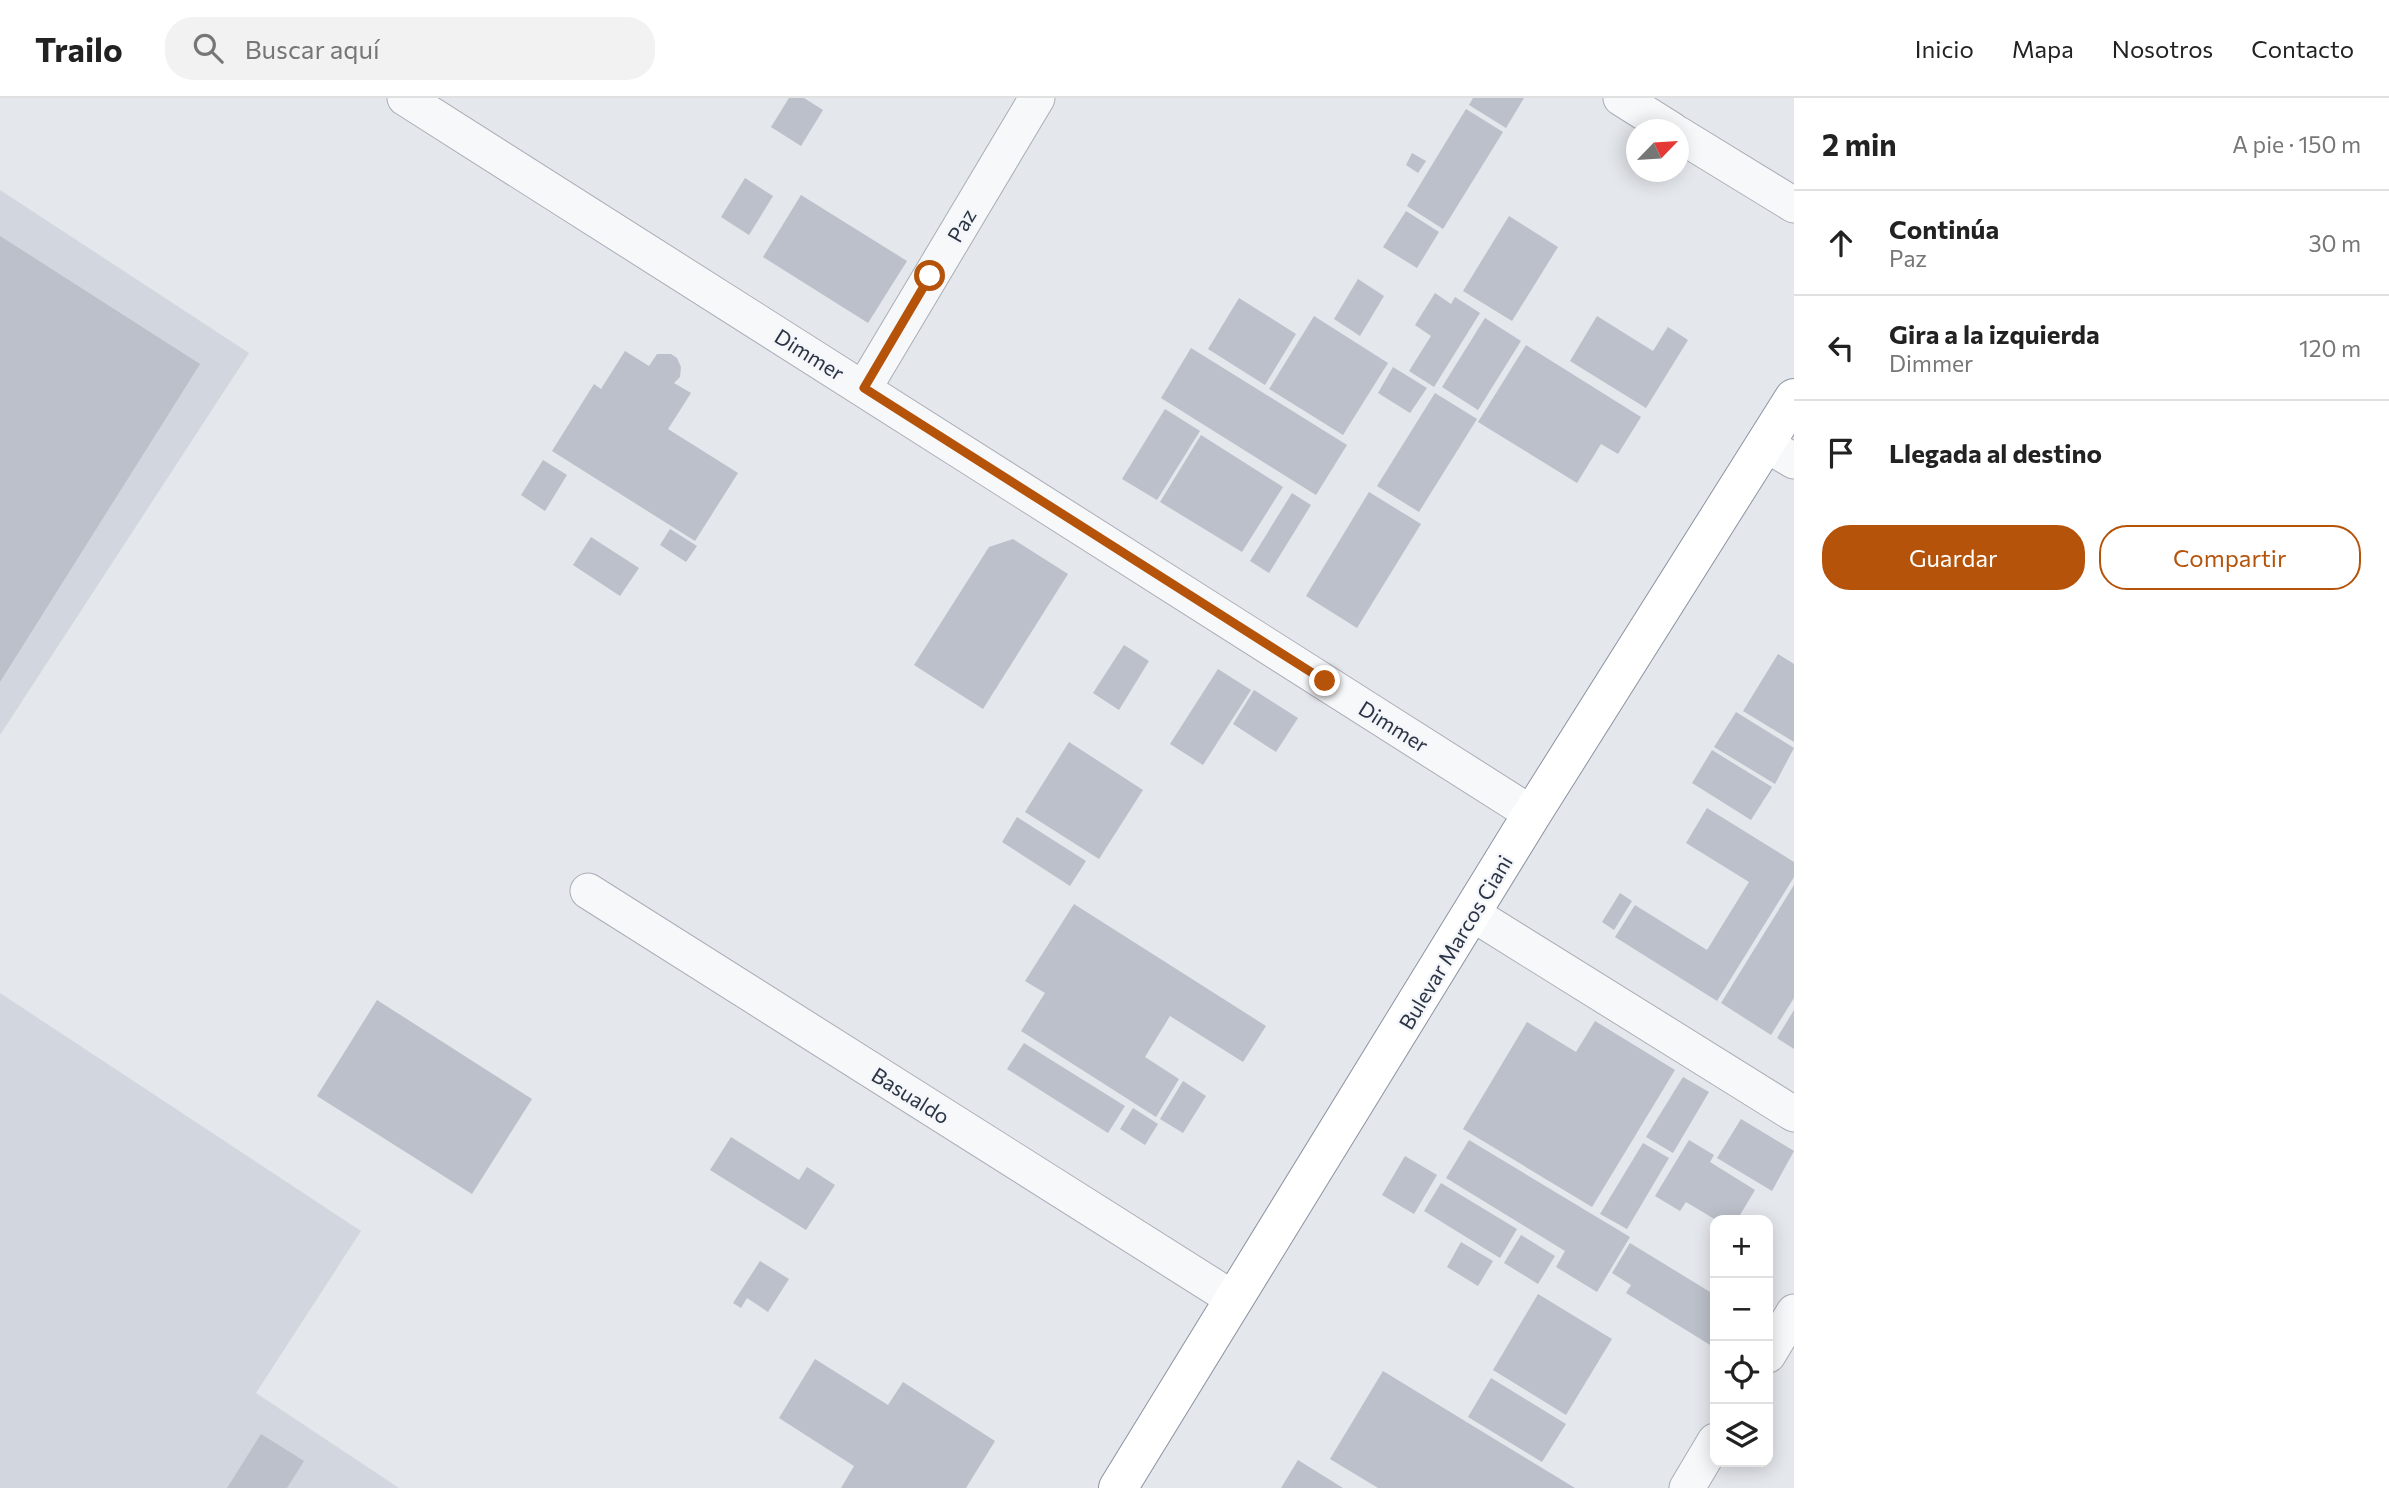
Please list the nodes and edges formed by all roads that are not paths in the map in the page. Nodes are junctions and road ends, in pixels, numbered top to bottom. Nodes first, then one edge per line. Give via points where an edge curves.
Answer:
1 (405, 98) edge
2 (1037, 98) edge
3 (1621, 98) edge
4 (1654, 119) edge
5 (1689, 141) edge
6 (1794, 205) edge
7 (864, 388) junction
8 (1794, 398) edge
9 (1781, 453) edge
10 (1532, 814) junction
11 (588, 891) dead end
12 (1473, 914) junction
13 (1794, 1114) edge
14 (1235, 1300) junction
15 (1794, 1312) edge
16 (1773, 1347) edge
17 (1710, 1449) edge
18 (1118, 1488) edge
19 (1687, 1488) edge

1 - 7 street, Dimmer
2 - 7 street, Paz
3 - 4 street
5 - 6 street
7 - 10 street, Dimmer
8 - 9 highway, Bulevar Marcos Ciani
9 - 10 highway, Bulevar Marcos Ciani
10 - 12 highway, Bulevar Marcos Ciani
11 - 14 street, Basualdo
12 - 13 street
12 - 14 highway, Bulevar Marcos Ciani
14 - 18 highway, Bulevar Marcos Ciani
15 - 16 street
17 - 19 street

